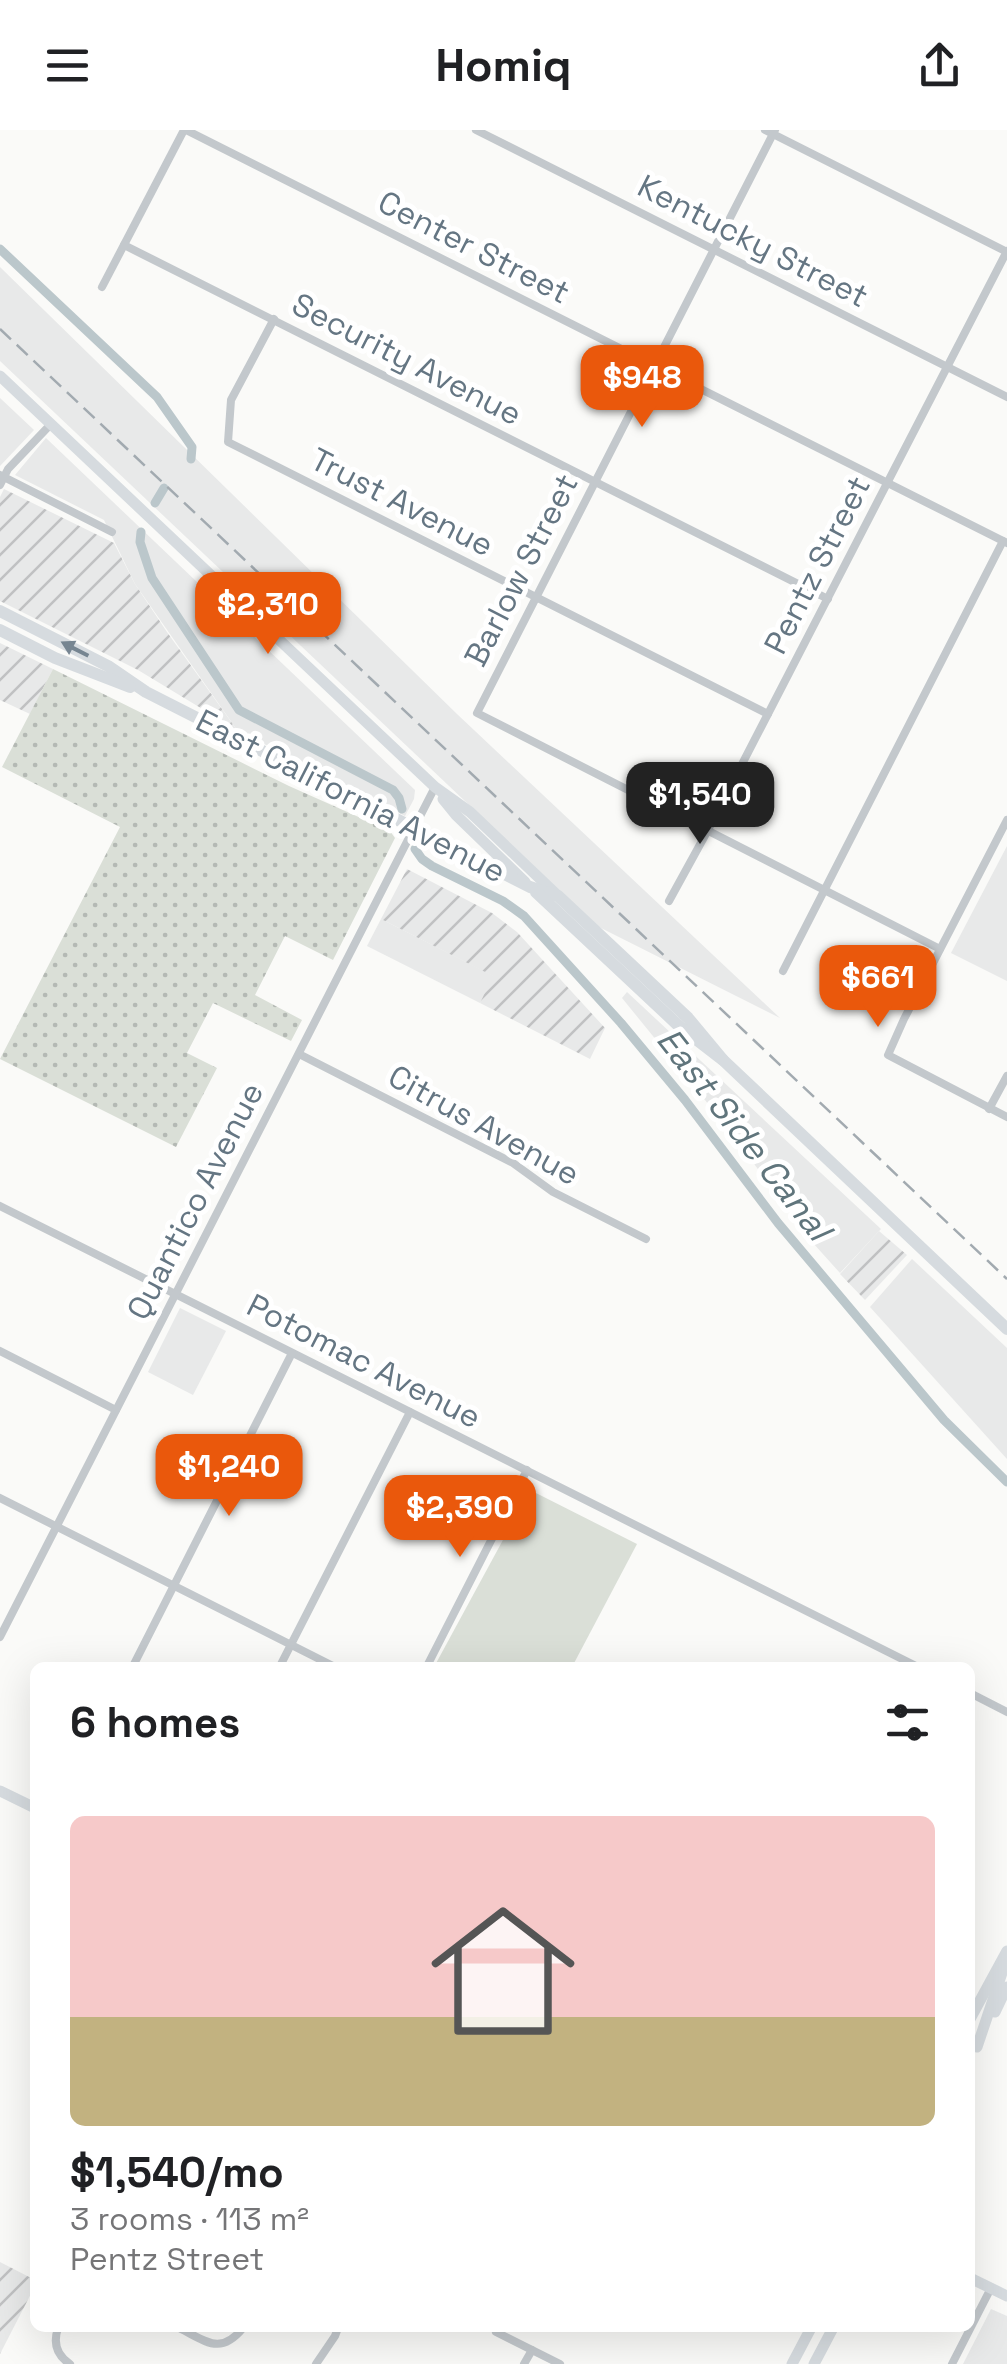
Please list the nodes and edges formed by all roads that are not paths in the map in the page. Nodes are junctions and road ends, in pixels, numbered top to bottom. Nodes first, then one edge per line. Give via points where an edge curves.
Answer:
1 (185, 130) edge
2 (476, 130) edge
3 (771, 131) edge
4 (124, 244) junction
5 (713, 250) junction
6 (1007, 251) edge
7 (102, 287) dead end
8 (274, 320) junction
9 (654, 365) junction
10 (947, 367) junction
11 (0, 376) edge
12 (1007, 398) edge
13 (51, 424) junction
14 (1, 479) edge
15 (595, 481) junction
16 (887, 483) junction
17 (112, 532) dead end
18 (1005, 542) edge
19 (536, 597) junction
20 (828, 598) junction
21 (0, 611) edge
22 (0, 630) edge
23 (146, 692) junction
24 (768, 714) junction
25 (435, 787) junction
26 (1007, 820) edge
27 (414, 828) junction
28 (708, 830) junction
29 (530, 887) junction
30 (825, 890) junction
31 (558, 896) junction
32 (669, 902) dead end
33 (940, 949) junction
34 (783, 971) dead end
35 (298, 1054) junction
36 (724, 1060) junction
37 (1007, 1076) edge
38 (990, 1108) junction
39 (1007, 1117) edge
40 (0, 1206) edge
41 (646, 1239) dead end
42 (176, 1294) junction
43 (1007, 1330) edge
44 (0, 1352) edge
45 (292, 1353) junction
46 (116, 1410) junction
47 (410, 1412) junction
48 (527, 1470) junction
49 (0, 1498) edge
50 (57, 1527) junction
51 (174, 1585) junction
52 (0, 1637) edge
53 (291, 1644) junction
54 (135, 1662) edge
55 (282, 1662) edge
56 (326, 1662) edge
57 (429, 1662) edge
58 (908, 1662) edge
59 (975, 1696) edge
60 (1007, 1712) edge
61 (0, 1790) edge
62 (30, 1805) edge
63 (1004, 1957) edge
64 (1007, 1988) edge
65 (975, 2011) edge
66 (976, 2047) joint
67 (975, 2280) edge
68 (991, 2288) junction
69 (1007, 2296) edge
70 (975, 2319) edge
71 (57, 2332) edge
72 (187, 2332) edge
73 (239, 2332) edge
74 (336, 2332) edge
75 (496, 2332) dead end
76 (809, 2332) edge
77 (831, 2332) edge
78 (968, 2332) edge
79 (532, 2350) junction
80 (70, 2364) edge
81 (316, 2364) edge
82 (524, 2364) edge
83 (560, 2364) edge
84 (792, 2364) edge
85 (814, 2364) edge
86 (952, 2364) edge

1 - 4 street
1 - 9 street, Center Street
2 - 5 street, Kentucky Street
3 - 5 street, Barlow Street
3 - 6 street
4 - 7 street
4 - 8 street, Security Avenue
5 - 9 street, Barlow Street
5 - 10 street, Kentucky Street
6 - 10 street, Pentz Street
8 - 15 street, Security Avenue
8 - 19 street, Trust Avenue via 231,400 228,442
9 - 15 street, Barlow Street
9 - 16 street, Center Street
10 - 12 street, Kentucky Street
10 - 16 street, Pentz Street
11 - 13 main road
13 - 14 street
13 - 25 main road
14 - 17 street
15 - 19 street, Barlow Street
15 - 20 street, Security Avenue
16 - 18 street, Center Street
16 - 20 street, Pentz Street
18 - 30 street
19 - 24 street, Trust Avenue
19 - 28 street, Barlow Street via 477,713
20 - 24 street, Pentz Street
23 -> 21 main road, East California Avenue
22 - 23 main road, East California Avenue
23 - 27 main road, East California Avenue
24 - 28 street, Pentz Street
25 - 27 street, Quantico Avenue
25 - 29 main road
25 - 31 main road
26 - 33 street
27 - 29 main road, East California Avenue
27 - 35 street, Quantico Avenue
28 - 30 street
28 - 32 street, Pentz Street
29 - 31 main road, East California Avenue
29 - 36 main road via 678,1026
30 - 33 street
30 - 34 street
31 - 36 main road
33 - 38 street via 888,1056
35 - 41 street, Citrus Avenue
35 - 42 street, Quantico Avenue
36 - 43 main road
37 - 38 street
38 - 39 street
40 - 42 street, Potomac Avenue
42 - 45 street, Potomac Avenue
42 - 46 street, Quantico Avenue
44 - 46 street
45 - 47 street, Potomac Avenue
45 - 51 street
46 - 50 street, Quantico Avenue
47 - 48 street, Potomac Avenue
47 - 53 street
48 - 57 street
48 - 58 street, Potomac Avenue
49 - 50 street
50 - 51 street
50 - 52 street, Quantico Avenue
51 - 53 street
51 - 54 street
53 - 55 street
53 - 56 street
59 - 60 street
61 - 62 main road
63 - 65 main road
63 - 66 main road
64 - 66 main road
67 - 68 main road
68 - 69 main road
68 - 70 street
71 - 80 street via 57,2350
72 - 73 street via 222,2346
74 - 81 street
75 - 79 street
76 - 84 main road
77 - 85 main road
78 - 86 street
79 - 82 street
79 - 83 street

